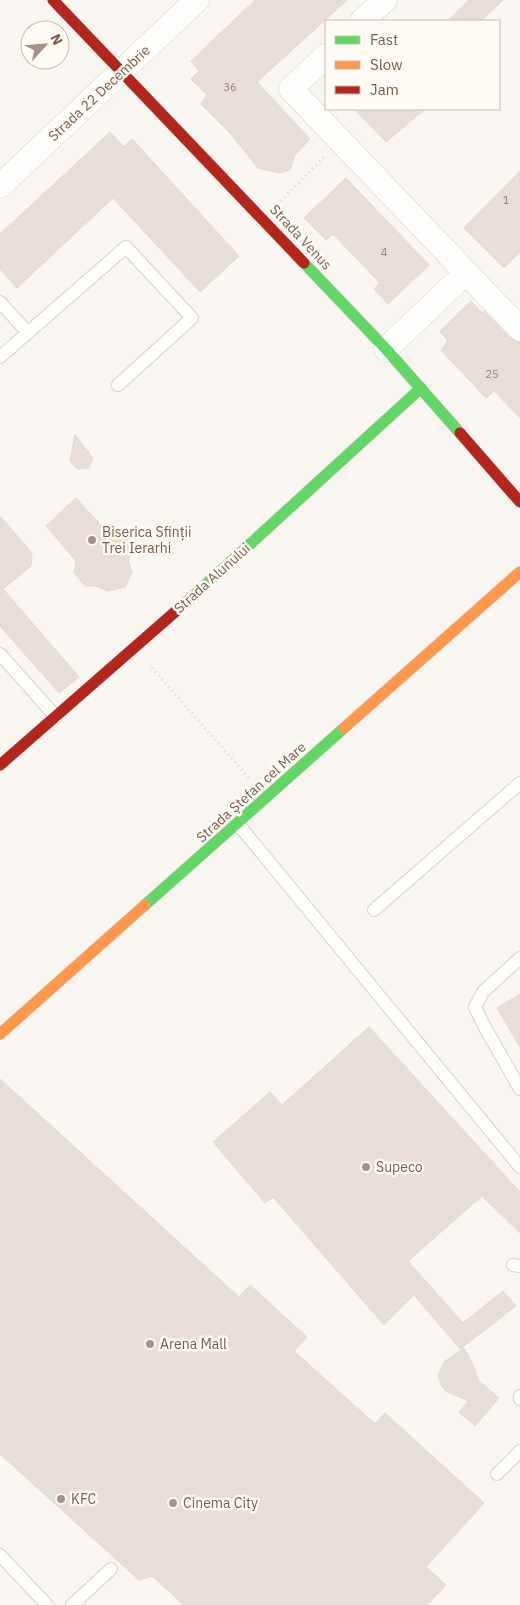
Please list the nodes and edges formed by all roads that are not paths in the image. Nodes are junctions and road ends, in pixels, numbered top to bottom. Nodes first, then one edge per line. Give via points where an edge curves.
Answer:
1 (53, 0) edge
2 (197, 0) edge
3 (385, 0) edge
4 (363, 20) edge
5 (325, 57) edge
6 (122, 72) junction
7 (0, 186) edge
8 (466, 273) junction
9 (0, 302) edge
10 (520, 329) edge
11 (28, 332) junction
12 (386, 349) junction
13 (0, 357) edge
14 (118, 385) dead end
15 (421, 388) junction
16 (520, 502) edge
17 (520, 572) edge
18 (0, 654) edge
19 (56, 717) junction
20 (0, 765) edge
21 (520, 783) edge
22 (238, 824) junction
23 (374, 910) dead end
24 (520, 958) edge
25 (2, 1028) edge
26 (520, 1089) edge
27 (520, 1168) edge
28 (520, 1452) edge
29 (497, 1474) dead end
30 (0, 1555) edge
31 (110, 1568) dead end
32 (47, 1605) edge
33 (72, 1605) edge

1 - 6 street, Strada Venus
2 - 6 street, Strada 22 Decembrie
3 - 4 street
5 - 8 street via 291,89
6 - 7 street, Strada 22 Decembrie
6 - 12 street, Strada Venus
8 - 10 street
8 - 12 street
9 - 11 lane
11 - 13 lane
11 - 14 lane via 126,246 192,318
12 - 15 street, Strada Venus
15 - 16 street, Strada Venus
15 - 19 street, Strada Alunului
17 - 22 street, Strada Ștefan cel Mare
18 - 19 lane
19 - 20 street, Strada Alunului
21 - 23 lane
22 - 25 street, Strada Ștefan cel Mare
22 - 27 lane
24 - 26 lane via 483,992 475,1007
28 - 29 lane
30 - 32 lane
31 - 33 lane

